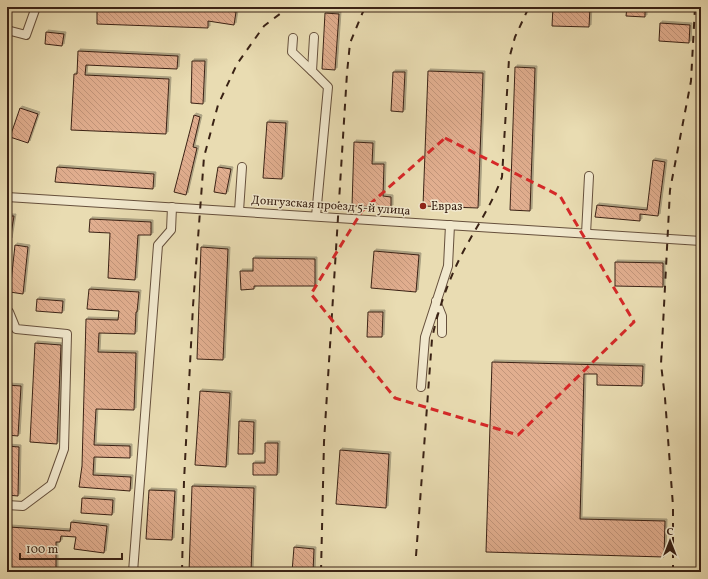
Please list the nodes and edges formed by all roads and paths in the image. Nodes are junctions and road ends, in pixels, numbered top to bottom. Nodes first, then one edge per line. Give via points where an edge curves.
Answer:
1 (36, 7) edge
2 (7, 30) edge
3 (314, 37) dead end
4 (293, 38) dead end
5 (312, 71) junction
6 (242, 167) dead end
7 (589, 176) dead end
8 (7, 197) edge
9 (172, 207) junction
10 (239, 211) junction
11 (316, 216) junction
12 (450, 225) junction
13 (586, 234) junction
14 (701, 241) edge
15 (436, 301) junction
16 (7, 312) edge
17 (442, 333) dead end
18 (421, 387) dead end
19 (7, 505) edge
20 (133, 572) edge

1 - 2 street via 26,35
3 - 5 street
4 - 5 street via 292,52
5 - 11 street via 328,87
6 - 10 street
7 - 13 street
8 - 9 street, Донгузская проезд 5-й улица
9 - 10 street, Донгузская проезд 5-й улица
9 - 20 street via 171,230 158,245
10 - 11 street, Донгузская проезд 5-й улица
11 - 12 street, Донгузская проезд 5-й улица
12 - 13 street, Донгузская проезд 5-й улица
12 - 15 street via 448,266
13 - 14 street, Донгузская проезд 5-й улица
15 - 17 street via 442,316
15 - 18 street via 425,337
16 - 19 street via 16,329 67,334 64,450 51,485 23,506

